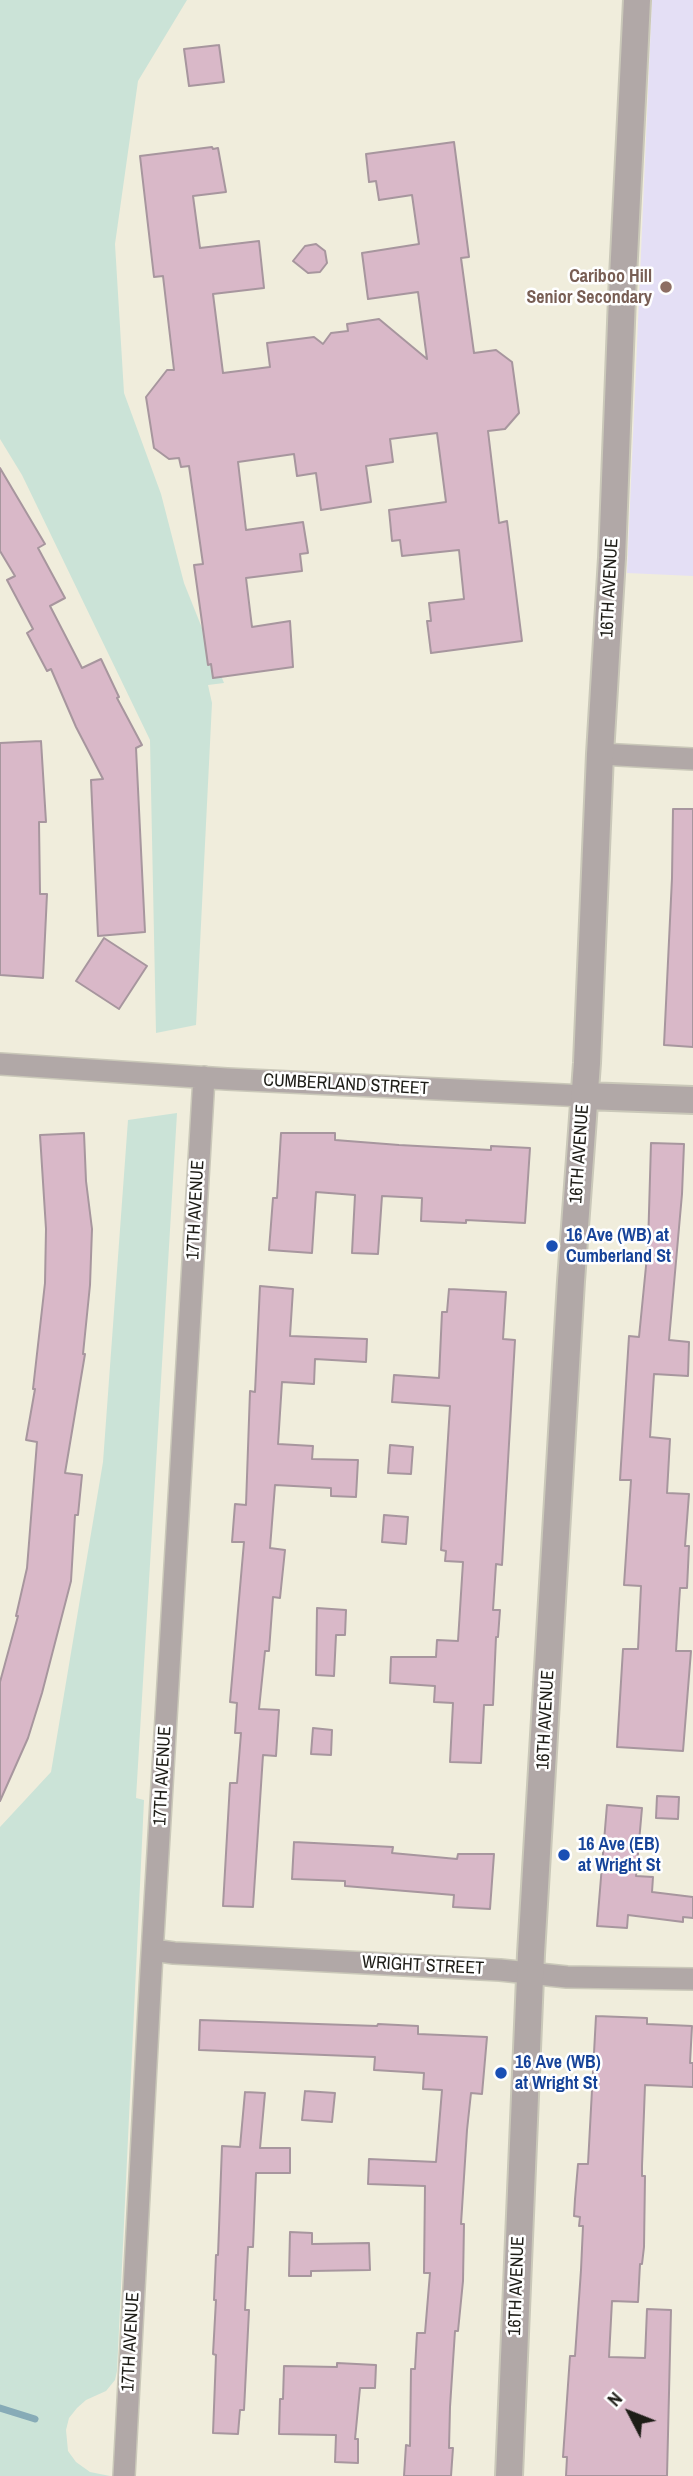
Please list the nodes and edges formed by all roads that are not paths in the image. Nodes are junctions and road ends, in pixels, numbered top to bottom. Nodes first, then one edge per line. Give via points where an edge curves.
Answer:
1 (638, 0) edge
2 (600, 754) junction
3 (693, 759) edge
4 (0, 1064) edge
5 (204, 1077) junction
6 (585, 1096) junction
7 (693, 1100) edge
8 (153, 1950) junction
9 (531, 1972) junction
10 (693, 1979) edge
11 (124, 2476) edge
12 (509, 2476) edge

1 - 2 street, 16TH AVENUE
2 - 3 street
2 - 6 street, 16TH AVENUE
4 - 5 street, CUMBERLAND STREET
5 - 6 street, CUMBERLAND STREET
5 - 8 street, 17TH AVENUE
6 - 7 street, CUMBERLAND STREET
6 - 9 street, 16TH AVENUE
8 - 9 street, WRIGHT STREET
8 - 11 street, 17TH AVENUE
9 - 10 street, WRIGHT STREET
9 - 12 street, 16TH AVENUE

